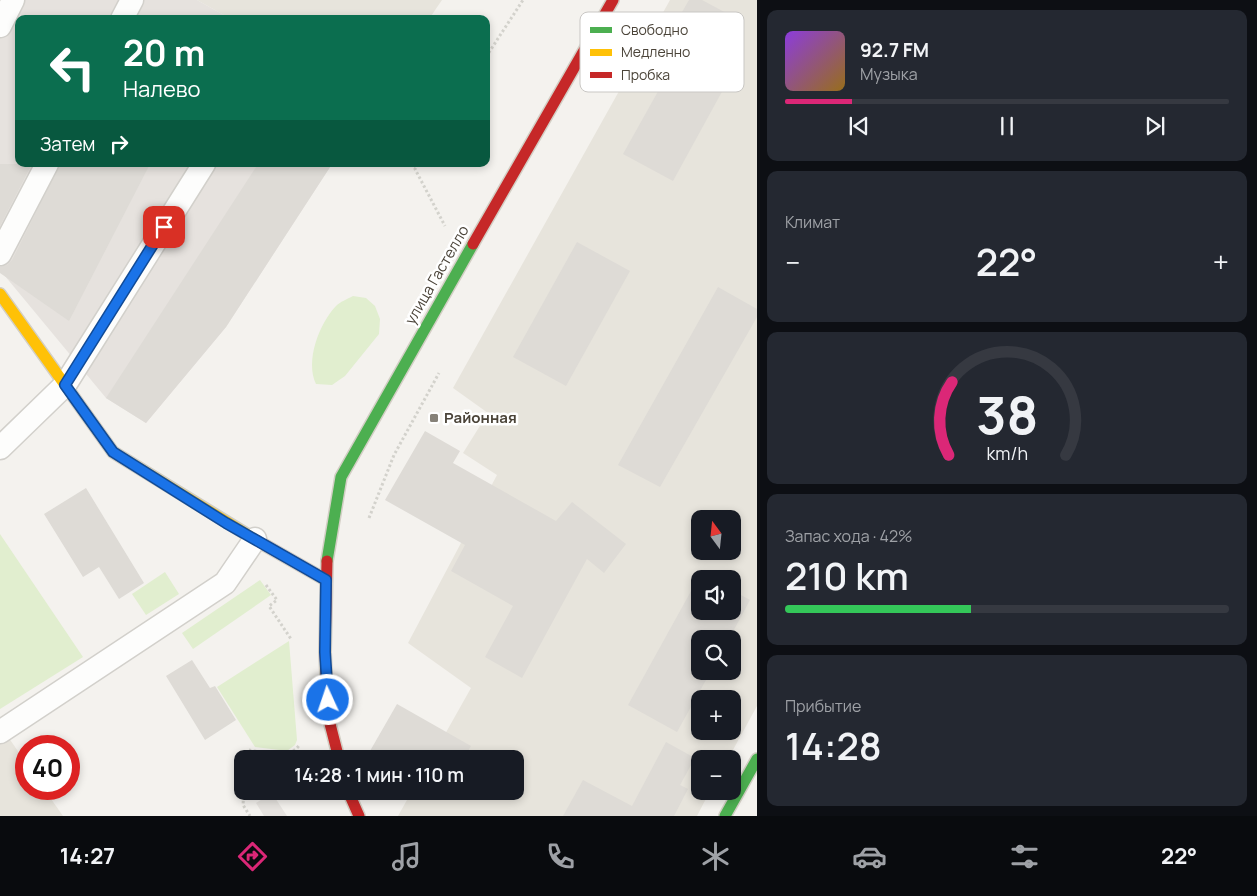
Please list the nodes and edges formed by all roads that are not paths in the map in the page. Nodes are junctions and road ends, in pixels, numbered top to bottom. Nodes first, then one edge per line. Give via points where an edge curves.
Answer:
1 (14, 0) edge
2 (132, 0) edge
3 (613, 0) edge
4 (606, 12) edge
5 (124, 15) edge
6 (0, 26) edge
7 (580, 57) edge
8 (45, 167) edge
9 (202, 167) edge
10 (0, 254) edge
11 (0, 294) edge
12 (65, 385) junction
13 (0, 448) edge
14 (250, 547) junction
15 (326, 580) junction
16 (0, 732) edge
17 (337, 750) edge
18 (757, 759) edge
19 (352, 800) edge
20 (359, 816) edge
21 (725, 816) edge

1 - 6 lane
2 - 5 lane
3 - 4 street, улица Гастелло
7 - 15 street, улица Гастелло via 341,477 327,553
8 - 10 lane
9 - 12 lane
11 - 12 street
12 - 13 lane
12 - 14 street via 113,452
14 - 15 street
14 - 16 lane via 225,583
15 - 17 street, улица Гастелло via 328,716
18 - 21 street
19 - 20 street

